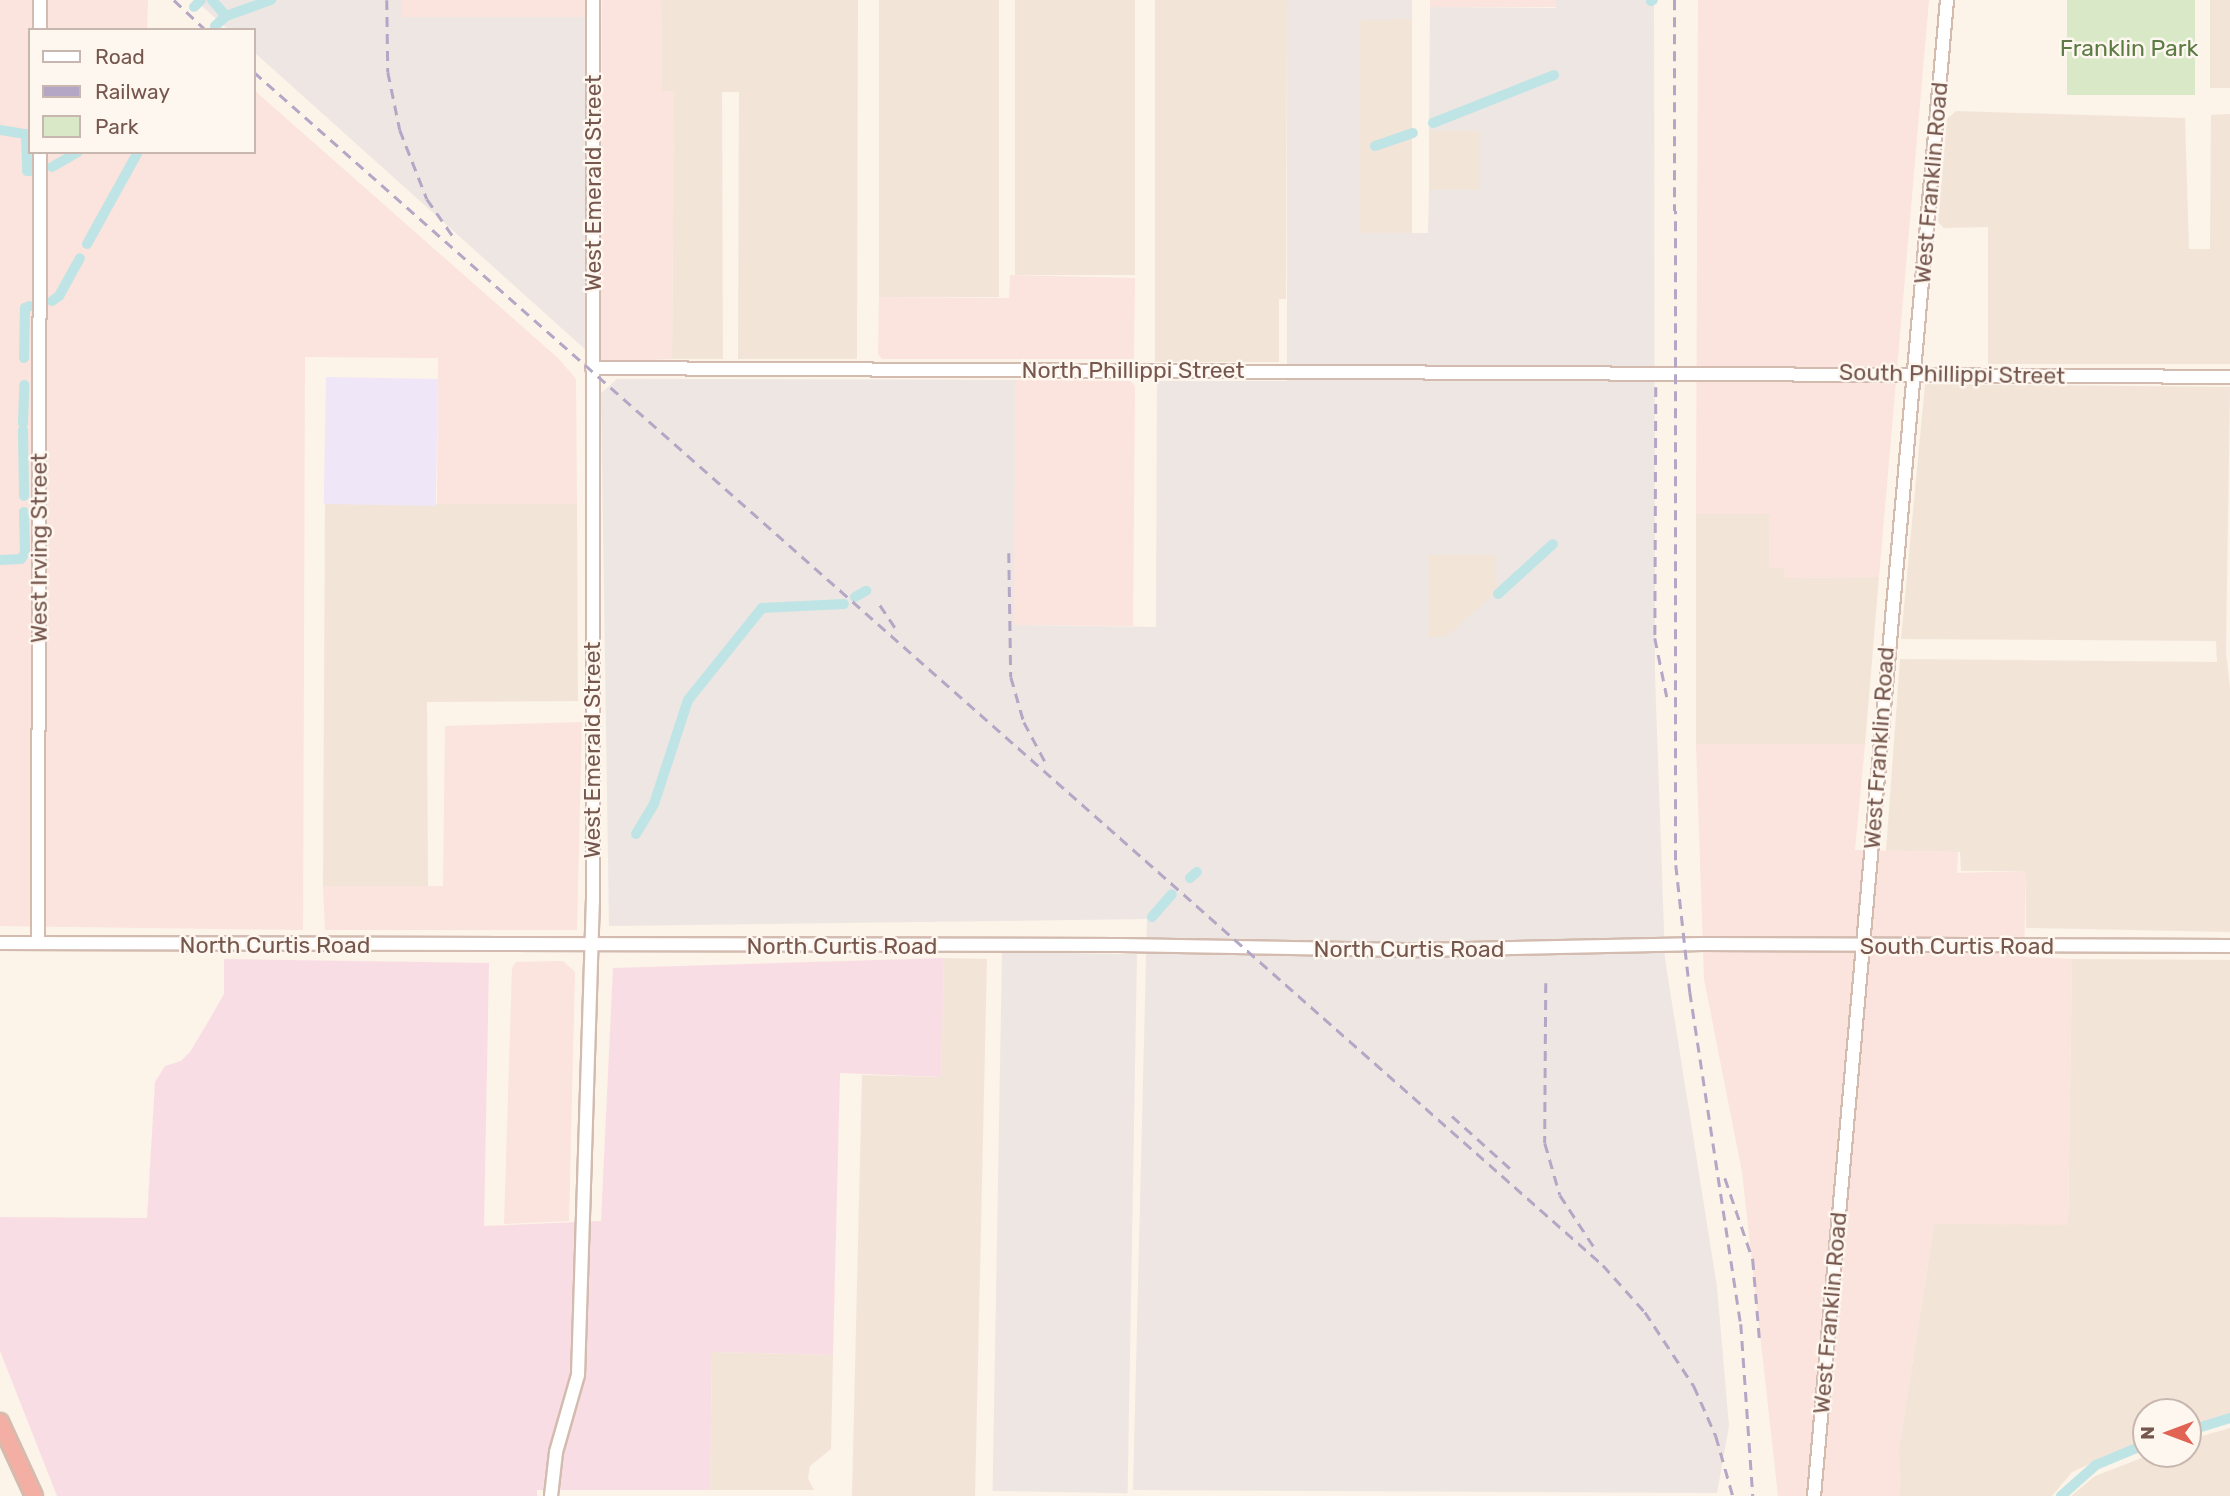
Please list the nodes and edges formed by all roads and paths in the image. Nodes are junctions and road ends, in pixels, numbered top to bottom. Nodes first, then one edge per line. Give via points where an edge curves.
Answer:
1 (40, 0) edge
2 (593, 0) edge
3 (1947, 0) edge
4 (40, 28) edge
5 (40, 154) edge
6 (592, 368) junction
7 (1675, 372) joint
8 (1915, 372) junction
9 (2230, 377) edge
10 (0, 943) edge
11 (38, 943) junction
12 (592, 945) junction
13 (1684, 945) joint
14 (1862, 945) junction
15 (2230, 946) edge
16 (0, 1422) edge
17 (34, 1496) edge
18 (551, 1496) edge
19 (1814, 1496) edge

1 - 4 street
2 - 6 street, West Emerald Street
3 - 8 street, West Franklin Road
5 - 11 street, West Irving Street
6 - 7 street, North Phillippi Street
6 - 12 street, West Emerald Street
7 - 8 street, South Phillippi Street
8 - 9 street, South Phillippi Street
8 - 14 street, West Franklin Road
10 - 11 street, North Curtis Road
11 - 12 street, North Curtis Road
12 - 13 street, North Curtis Road via 1420,950
12 - 18 street, West Emerald Street via 578,1375 556,1452
13 - 14 street, South Curtis Road
14 - 15 street, South Curtis Road
14 - 19 street, West Franklin Road
16 - 17 highway

